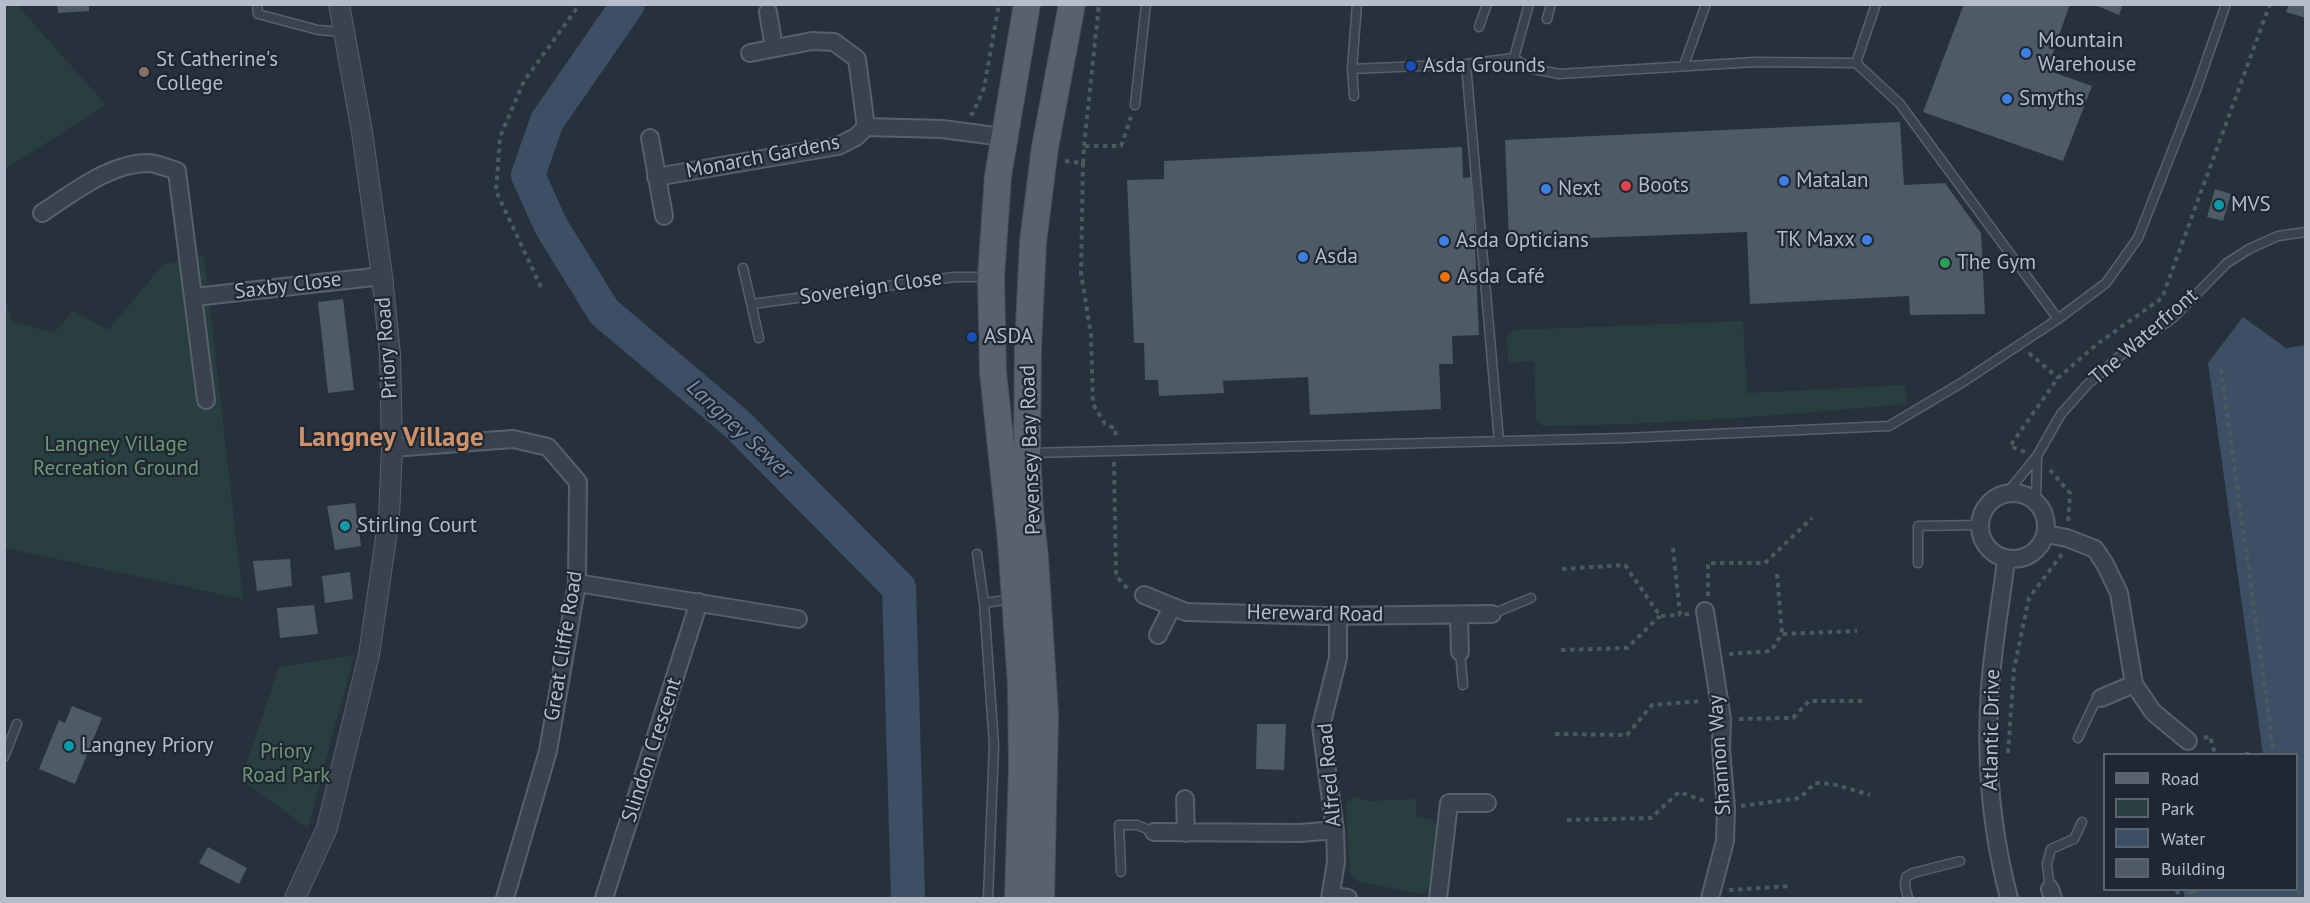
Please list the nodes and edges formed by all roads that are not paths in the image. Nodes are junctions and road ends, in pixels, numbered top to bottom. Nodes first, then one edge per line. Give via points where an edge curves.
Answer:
1 (257, 4) edge
2 (339, 4) edge
3 (1027, 4) edge
4 (1072, 4) edge
5 (1146, 4) edge
6 (1357, 4) edge
7 (1487, 4) edge
8 (1529, 4) edge
9 (1551, 4) edge
10 (1706, 4) edge
11 (1876, 4) edge
12 (2226, 4) edge
13 (767, 8) edge
14 (1547, 19) dead end
15 (1479, 27) dead end
16 (345, 32) junction
17 (774, 48) junction
18 (750, 53) dead end
19 (1514, 58) junction
20 (1856, 63) junction
21 (1466, 64) junction
22 (1684, 65) junction
23 (1352, 69) junction
24 (1354, 96) dead end
25 (1135, 105) road end
26 (866, 128) junction
27 (1003, 137) junction
28 (650, 138) dead end
29 (657, 177) junction
30 (42, 213) dead end
31 (664, 216) dead end
32 (2306, 232) edge
33 (743, 268) dead end
34 (382, 276) junction
35 (991, 277) junction
36 (195, 297) junction
37 (752, 304) junction
38 (2058, 318) junction
39 (759, 338) dead end
40 (206, 400) dead end
41 (1499, 441) junction
42 (392, 448) junction
43 (1027, 453) junction
44 (2037, 456) junction
45 (2007, 493) junction
46 (2036, 502) junction
47 (1979, 525) junction
48 (2046, 534) junction
49 (977, 554) dead end
50 (2006, 560) junction
51 (1918, 563) dead end
52 (577, 583) junction
53 (1144, 595) road end
54 (1015, 598) junction
55 (1532, 598) dead end
56 (699, 602) junction
57 (984, 603) junction
58 (1172, 607) junction
59 (1705, 611) road end
60 (1492, 614) joint
61 (1459, 615) junction
62 (1338, 616) junction
63 (798, 619) dead end
64 (1158, 635) dead end
65 (1460, 652) joint
66 (2134, 684) junction
67 (1463, 685) dead end
68 (2101, 698) joint
69 (17, 724) dead end
70 (2078, 738) dead end
71 (2188, 741) dead end
72 (4, 757) edge
73 (1185, 799) dead end
74 (1487, 803) dead end
75 (2082, 822) dead end
76 (1335, 830) junction
77 (1154, 832) joint
78 (1186, 833) junction
79 (1960, 861) dead end
80 (1121, 872) dead end
81 (2052, 894) edge
82 (1711, 895) edge
83 (1330, 897) edge
84 (295, 898) edge
85 (505, 898) edge
86 (604, 898) edge
87 (988, 898) edge
88 (1018, 898) edge
89 (1041, 898) edge
90 (1348, 898) edge
91 (1438, 898) edge
92 (1908, 898) edge
93 (2009, 898) edge

1 - 16 lane via 258,15 318,30
2 - 16 street, Priory Road
3 - 27 main road, Pevensey Bay Road
4 - 43 main road, Pevensey Bay Road via 1044,158 1034,242
5 - 25 lane
6 - 23 lane
7 - 15 lane
8 - 19 lane
9 - 14 lane
10 - 22 lane
11 - 20 lane
12 - 38 lane via 2138,238 2106,283
13 - 17 street
16 - 34 street, Priory Road
17 - 18 street, Monarch Gardens
17 - 26 street, Monarch Gardens via 812,41 834,42 857,60
19 - 21 lane
19 - 22 lane via 1529,68 1559,74
20 - 22 lane
20 - 38 lane via 1900,104
21 - 23 lane
21 - 41 lane
23 - 24 lane
26 - 27 street, Monarch Gardens via 942,129
26 - 29 street, Monarch Gardens via 838,146
27 - 35 main road, Pevensey Bay Road
28 - 29 street, Monarch Gardens
29 - 31 street, Monarch Gardens
30 - 36 street via 94,180 123,168 149,164 177,171
32 - 44 lane, The Waterfront via 2278,236 2227,263 2174,317 2087,385 2061,414
33 - 37 lane
34 - 36 street, Saxby Close
34 - 42 street, Priory Road via 390,355
35 - 37 lane, Sovereign Close via 954,277
35 - 54 main road, Pevensey Bay Road via 993,372
36 - 40 street
37 - 39 lane
38 - 41 lane via 1889,426
41 - 43 lane
42 - 52 street, Great Cliffe Road via 513,439 548,447 578,482
42 - 84 street, Priory Road via 389,517 369,655 327,828
43 - 89 main road, Pevensey Bay Road via 1045,715
44 - 45 lane, The Waterfront
44 - 46 lane, The Waterfront
45 - 46 street via 2028,496
45 - 47 street via 1988,504
46 - 48 street via 2043,511
47 - 50 street via 1989,551
47 - 51 lane via 1918,526
48 - 50 street via 2027,557
48 - 66 street via 2095,549 2105,564 2119,593
49 - 57 lane
50 - 93 street, Atlantic Drive via 1990,688 1989,775 1992,814
52 - 56 street
52 - 85 street, Great Cliffe Road via 548,751
53 - 58 street, Hereward Road
54 - 57 lane
54 - 88 main road, Pevensey Bay Road via 1022,769
55 - 60 lane
56 - 63 street
56 - 86 street, Slindon Crescent
57 - 87 lane via 993,745
58 - 62 street, Hereward Road via 1186,612
58 - 64 street
59 - 82 street, Shannon Way via 1722,719 1726,808 1725,842
60 - 61 street, Hereward Road
61 - 62 street, Hereward Road
61 - 65 street
62 - 76 street, Alfred Road via 1338,658 1321,726
65 - 67 lane
66 - 68 street
66 - 71 street via 2153,712
68 - 70 lane via 2095,702
69 - 72 lane
73 - 78 street
74 - 91 street via 1449,803
75 - 81 lane via 2074,839 2051,849 2047,864
76 - 78 street
76 - 83 street, Alfred Road via 1336,862
77 - 78 street
77 - 80 lane via 1137,825 1119,825
79 - 92 lane via 1906,877
83 - 90 street

